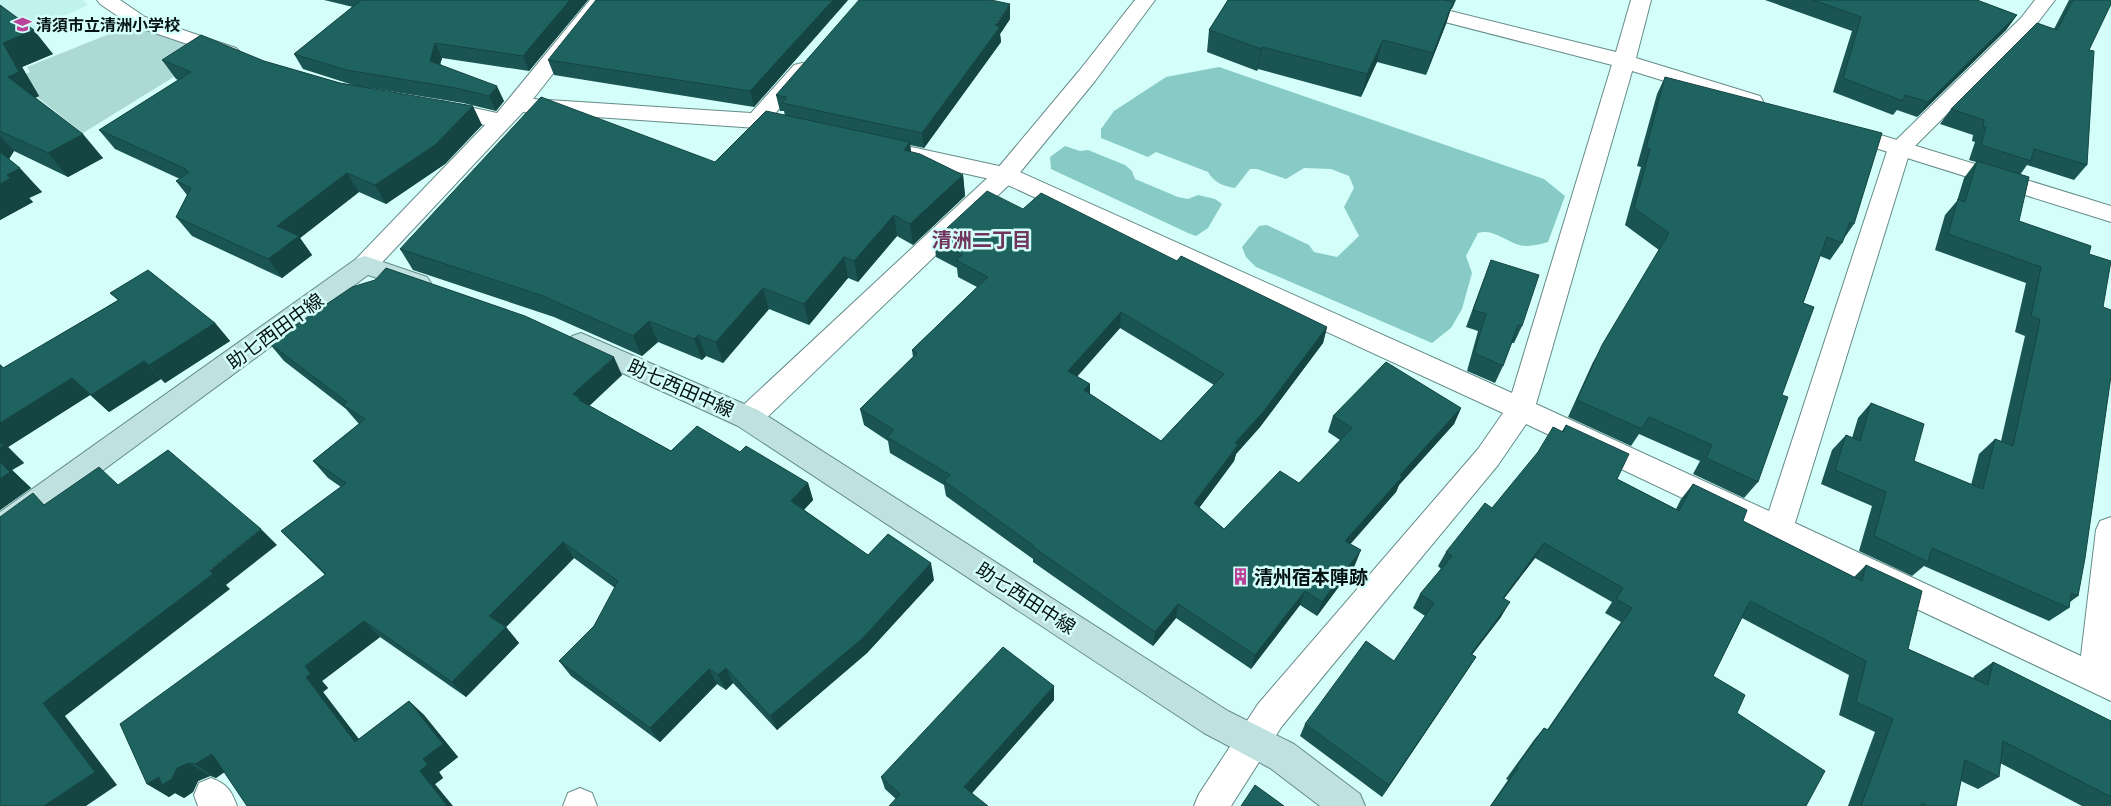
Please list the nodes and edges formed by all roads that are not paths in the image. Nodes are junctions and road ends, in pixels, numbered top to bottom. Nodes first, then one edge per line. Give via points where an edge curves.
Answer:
1 (107, 0) edge
2 (601, 0) edge
3 (1145, 0) edge
4 (1382, 0) edge
5 (1641, 0) edge
6 (2045, 0) edge
7 (816, 53) edge
8 (245, 58) edge
9 (1624, 61) junction
10 (517, 104) junction
11 (417, 105) edge
12 (1776, 109) edge
13 (501, 121) junction
14 (757, 121) junction
15 (1823, 124) edge
16 (814, 134) edge
17 (871, 146) edge
18 (1899, 148) junction
19 (1004, 175) junction
20 (2111, 214) edge
21 (365, 265) junction
22 (440, 291) edge
23 (553, 330) edge
24 (1521, 408) junction
25 (748, 418) junction
26 (0, 528) edge
27 (1778, 529) junction
28 (2111, 530) edge
29 (2103, 682) edge
30 (1253, 741) junction
31 (1211, 806) edge
32 (1348, 806) edge

1 - 8 street via 138,22
2 - 10 street
3 - 19 street via 1087,76
4 - 9 street
5 - 9 street
6 - 18 street via 2028,22
7 - 14 street
9 - 12 street
9 - 24 street
10 - 13 street
10 - 14 street
11 - 13 street
13 - 21 street
14 - 16 street
15 - 18 street
17 - 19 street
18 - 20 street
18 - 27 street
19 - 24 street
19 - 25 street
21 - 22 main road
21 - 26 main road, 助七西田中線
23 - 25 main road, 助七西田中線
24 - 27 street
24 - 30 street via 1488,457 1270,715
25 - 30 main road, 助七西田中線 via 1208,717
27 - 29 street
28 - 29 street
30 - 31 street
30 - 32 main road, 助七西田中線 via 1282,756

